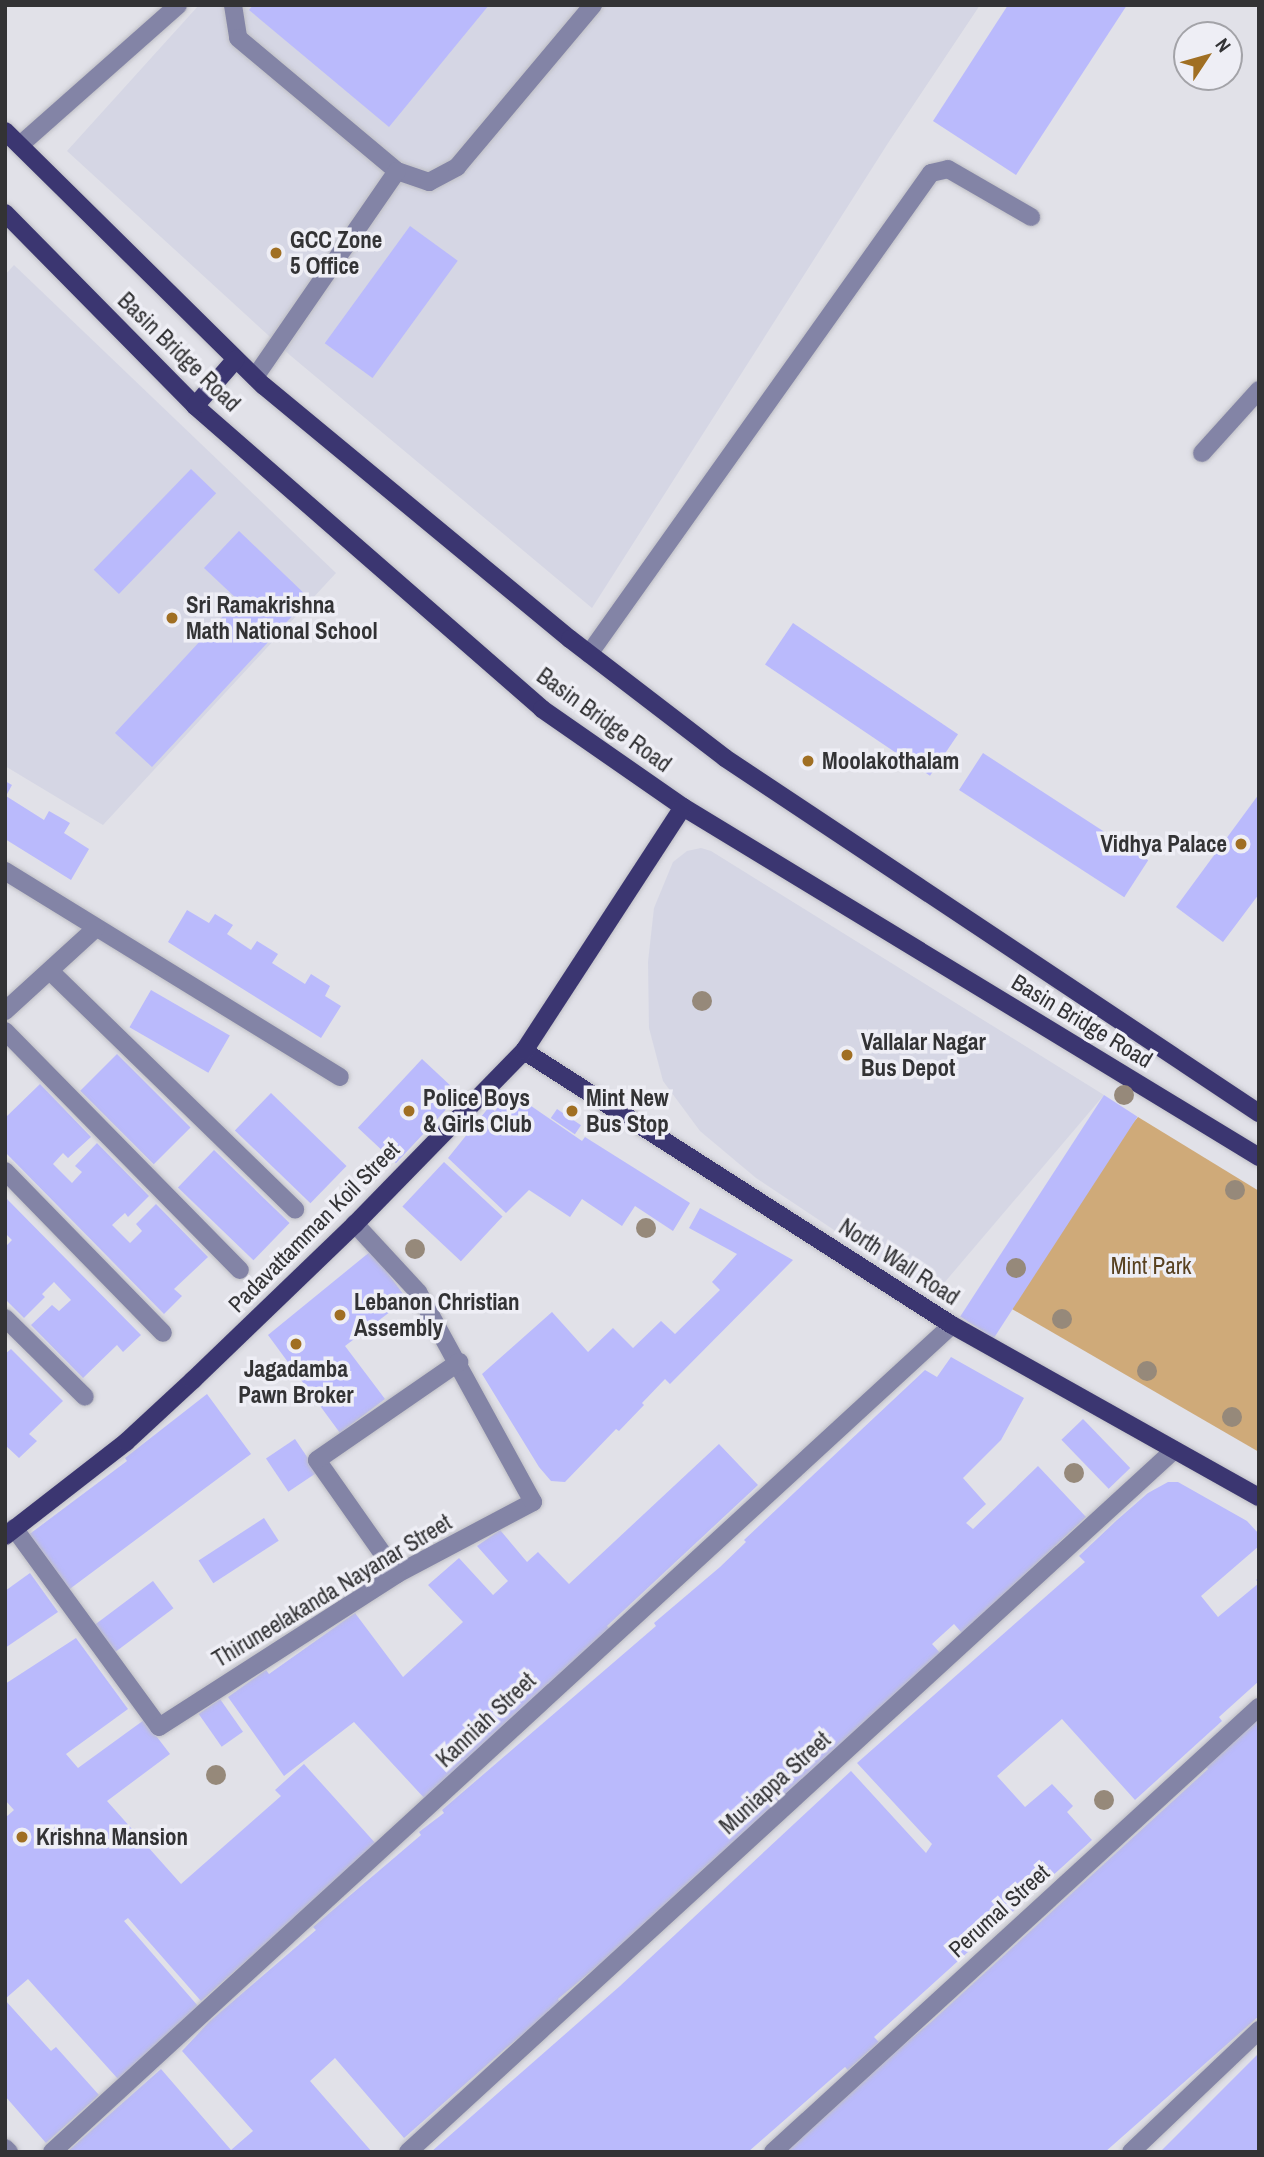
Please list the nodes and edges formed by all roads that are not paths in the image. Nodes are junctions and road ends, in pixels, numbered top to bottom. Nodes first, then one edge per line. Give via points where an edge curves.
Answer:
1 (178, 5) edge
2 (233, 5) edge
3 (593, 5) edge
4 (5, 131) edge
5 (20, 145) junction
6 (397, 171) junction
7 (5, 213) edge
8 (1031, 217) dead end
9 (236, 359) junction
10 (255, 377) junction
11 (1259, 390) edge
12 (195, 406) junction
13 (1202, 453) dead end
14 (589, 654) junction
15 (682, 807) junction
16 (5, 871) edge
17 (96, 928) junction
18 (50, 971) junction
19 (5, 1011) edge
20 (5, 1031) edge
21 (524, 1051) junction
22 (340, 1077) dead end
23 (1259, 1113) edge
24 (1259, 1157) edge
25 (5, 1171) edge
26 (295, 1209) dead end
27 (355, 1224) junction
28 (240, 1270) dead end
29 (5, 1318) edge
30 (952, 1325) junction
31 (163, 1334) dead end
32 (459, 1362) junction
33 (85, 1397) dead end
34 (1174, 1450) junction
35 (1259, 1497) edge
36 (10, 1532) edge
37 (397, 1574) junction
38 (1259, 1707) edge
39 (1259, 2030) edge
40 (52, 2152) edge
41 (408, 2152) edge
42 (773, 2152) edge
43 (1131, 2152) edge

1 - 5 street
2 - 6 street via 238,38
3 - 6 street via 457,167 429,182
4 - 5 main road, Basin Bridge Road
5 - 9 main road, Basin Bridge Road
6 - 10 street
7 - 12 main road, Basin Bridge Road
8 - 14 street via 948,170 931,173
9 - 10 main road, Basin Bridge Road
9 - 12 main road
10 - 14 main road, Basin Bridge Road
11 - 13 street
12 - 15 main road, Basin Bridge Road via 542,709
14 - 23 main road, Basin Bridge Road via 725,758
15 - 21 main road, Padavattamman Koil Street
15 - 24 main road, Basin Bridge Road
16 - 17 street
17 - 18 street
17 - 22 street
18 - 19 street
18 - 26 street
20 - 28 street
21 - 27 main road, Padavattamman Koil Street
21 - 30 main road, North Wall Road
25 - 31 street
27 - 32 street, Thiruneelakanda Nayanar Street via 418,1293
27 - 36 main road, Padavattamman Koil Street via 126,1442
29 - 33 street
30 - 34 main road, North Wall Road
30 - 40 street, Kanniah Street
32 - 37 street via 317,1460
32 - 37 street, Thiruneelakanda Nayanar Street via 533,1502
34 - 35 main road, North Wall Road
34 - 41 street, Muniappa Street
36 - 37 street, Thiruneelakanda Nayanar Street via 159,1727
38 - 42 street, Perumal Street
39 - 43 street

